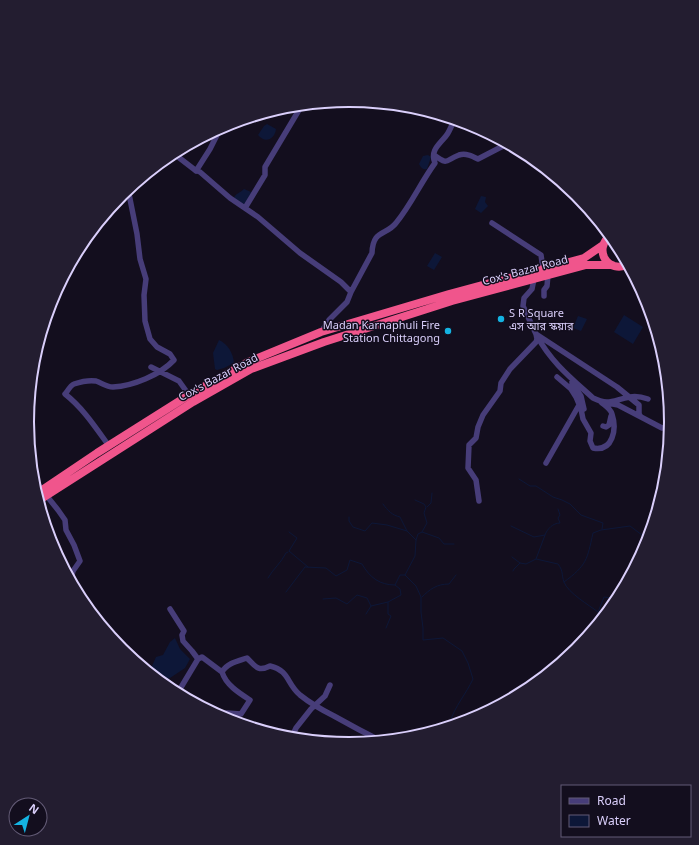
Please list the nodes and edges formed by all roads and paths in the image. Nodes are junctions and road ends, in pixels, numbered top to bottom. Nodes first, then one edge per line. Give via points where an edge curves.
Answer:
1 (298, 111) edge
2 (452, 124) edge
3 (216, 137) edge
4 (502, 147) edge
5 (434, 155) junction
6 (178, 157) edge
7 (196, 171) junction
8 (129, 196) edge
9 (245, 208) junction
10 (492, 223) dead end
11 (606, 239) edge
12 (603, 245) junction
13 (612, 265) junction
14 (624, 266) edge
15 (546, 272) junction
16 (534, 279) junction
17 (351, 292) junction
18 (544, 296) dead end
19 (515, 305) dead end
20 (522, 306) junction
21 (321, 332) junction
22 (536, 334) junction
23 (151, 367) dead end
24 (159, 371) junction
25 (557, 377) dead end
26 (572, 379) junction
27 (189, 395) junction
28 (630, 397) junction
29 (648, 399) dead end
30 (601, 402) junction
31 (608, 403) junction
32 (579, 404) junction
33 (612, 412) junction
34 (641, 417) junction
35 (603, 426) dead end
36 (665, 428) edge
37 (590, 430) junction
38 (109, 446) junction
39 (546, 463) dead end
40 (42, 491) edge
41 (42, 491) edge
42 (42, 493) edge
43 (479, 501) dead end
44 (72, 573) edge
45 (170, 609) dead end
46 (198, 659) junction
47 (222, 672) junction
48 (330, 685) dead end
49 (180, 689) edge
50 (315, 705) junction
51 (227, 713) edge
52 (294, 733) edge
53 (374, 737) edge

1 - 9 street via 265,167 265,175
2 - 5 street via 434,150
3 - 7 street
4 - 5 street via 478,159 467,155 447,162
5 - 17 street via 435,163 406,209 391,229 378,235 372,246 372,253
6 - 7 street
7 - 9 street
8 - 24 street via 146,279 145,322 150,339 174,360
9 - 17 street
10 - 15 street via 541,255
11 - 12 highway
12 - 13 highway via 604,257
12 - 15 highway, Cox's Bazar Road via 584,258
13 - 14 highway, Cox's Bazar Road
13 - 15 highway, Cox's Bazar Road via 586,265
15 - 16 highway, Cox's Bazar Road
15 - 18 street via 547,286
15 - 21 highway, Cox's Bazar Road via 449,294
16 - 20 street via 532,289 524,298
16 - 40 highway, Cox's Bazar Road via 452,301 324,342 252,369
17 - 21 street via 347,302
19 - 20 street
20 - 22 street
21 - 27 highway, Cox's Bazar Road via 248,362
22 - 26 street via 547,353
22 - 28 street
22 - 43 street via 536,342 510,369 501,383 500,391 483,415 476,438 469,445 468,468 476,480
23 - 24 street
24 - 27 street via 179,381
24 - 38 street via 139,382 116,387 107,387 96,381 73,384 65,394 76,403
25 - 32 street via 571,389
26 - 30 street
26 - 37 street via 581,396
27 - 38 highway, Cox's Bazar Road
28 - 29 street
28 - 31 street
28 - 34 street via 638,405
30 - 31 street
30 - 33 street
31 - 34 street
32 - 37 street
32 - 39 street
33 - 35 street via 609,425
33 - 37 street via 615,429 605,447 593,448
34 - 36 street
38 - 41 highway, Cox's Bazar Road
42 - 44 street via 65,520 66,530 80,561
45 - 46 street via 184,631 182,642
46 - 47 street via 202,657
46 - 49 street
47 - 50 street via 230,664 247,658 258,669 263,670 270,666 278,668 300,695
47 - 51 street via 224,678 250,700 241,714
48 - 50 street
50 - 52 street
50 - 53 street

